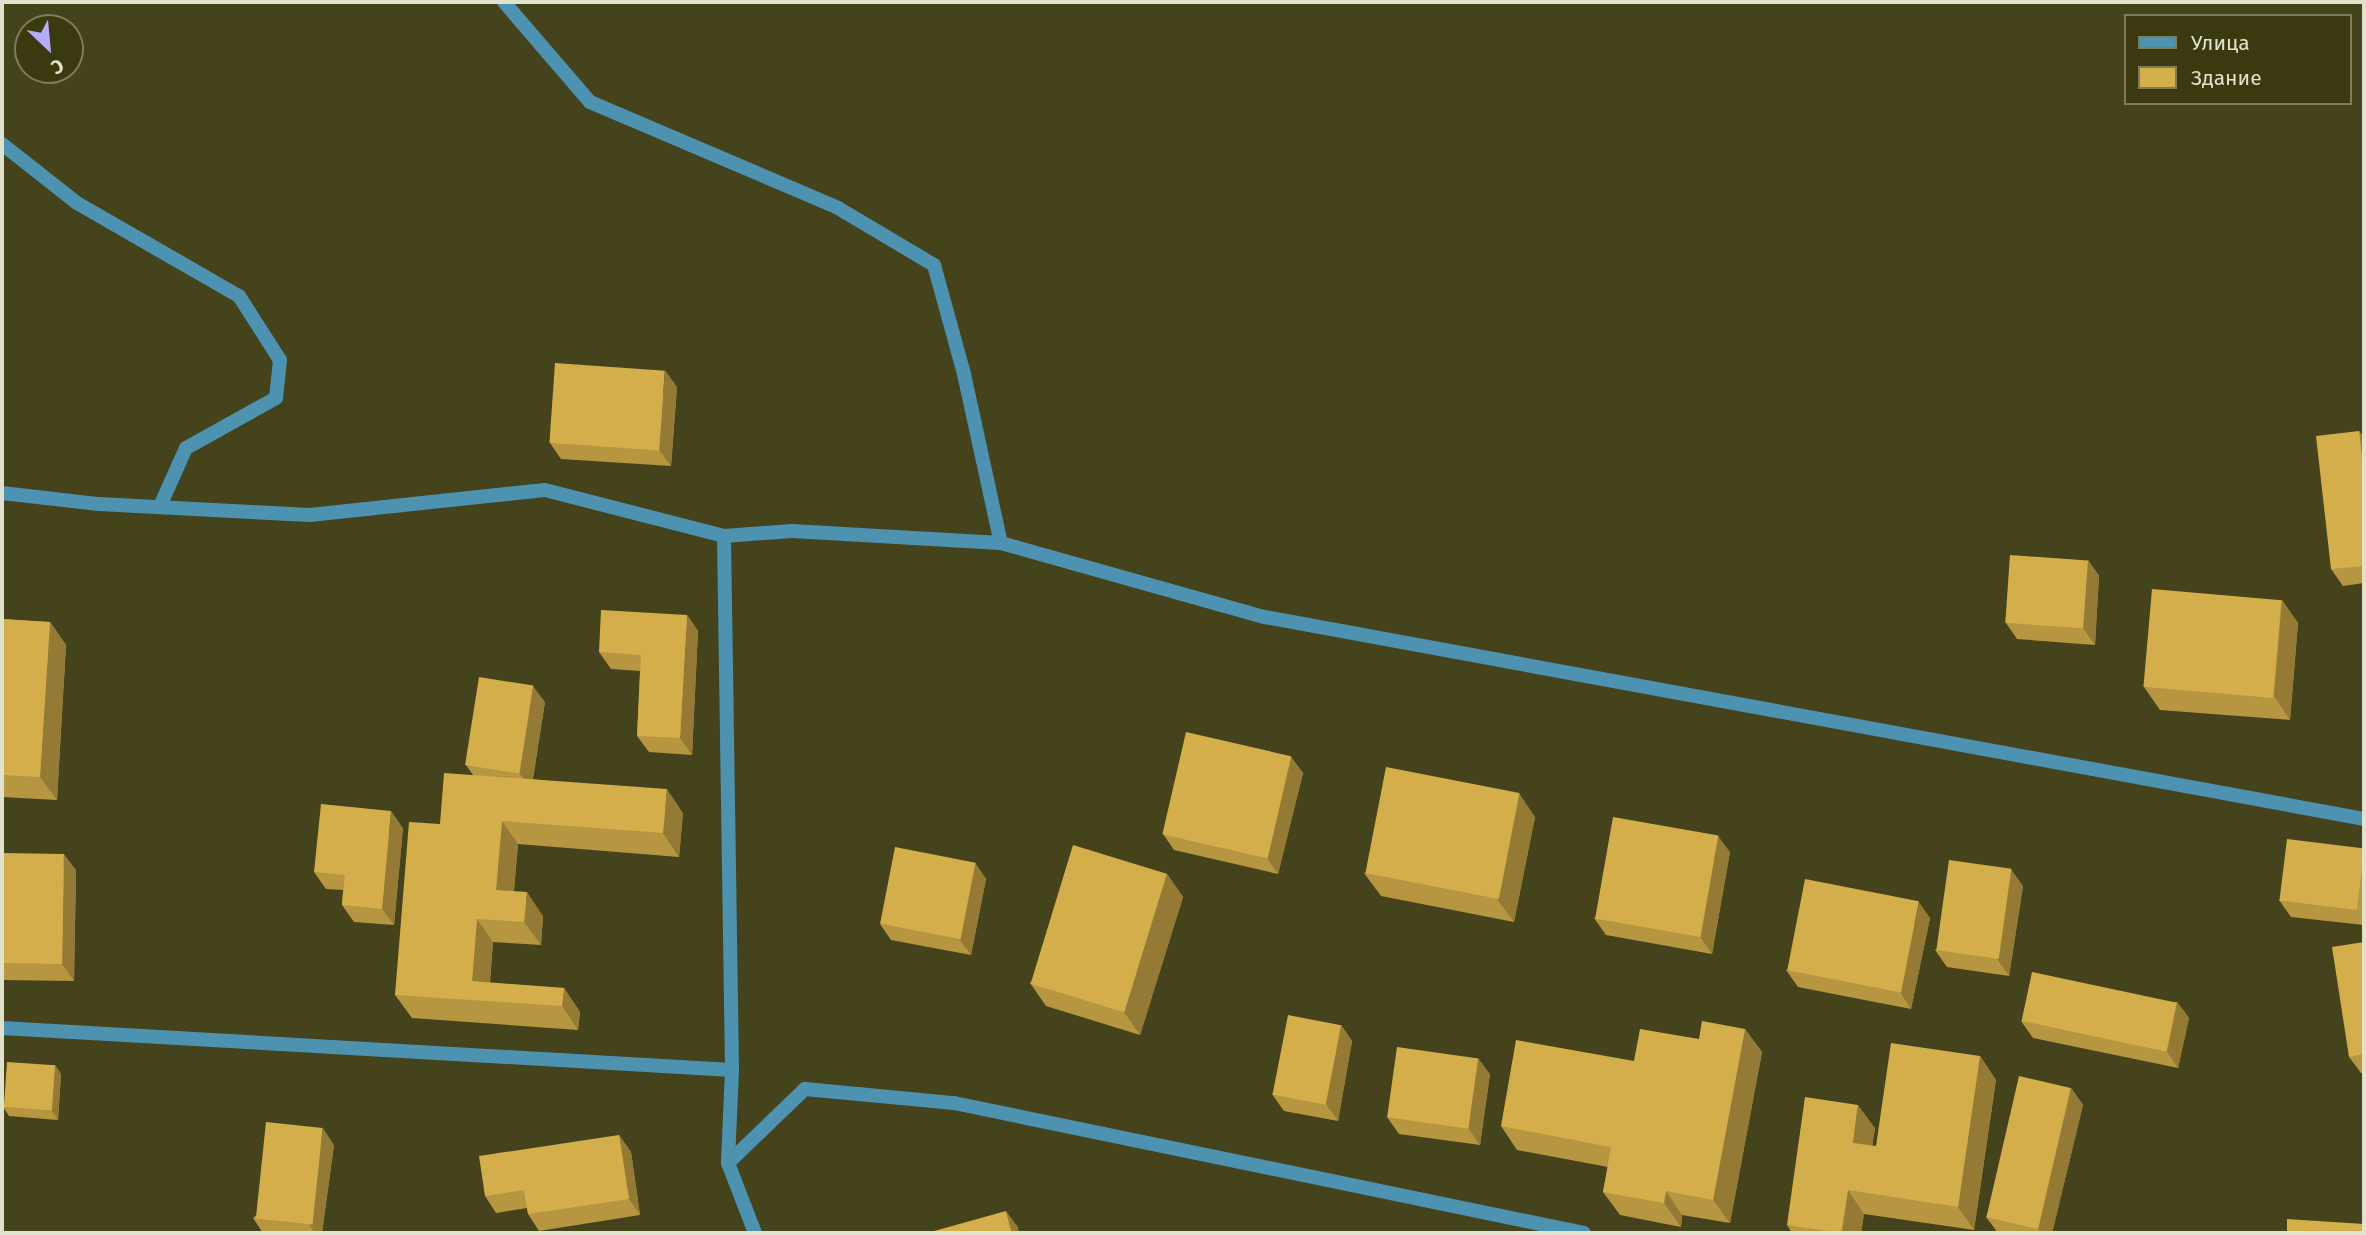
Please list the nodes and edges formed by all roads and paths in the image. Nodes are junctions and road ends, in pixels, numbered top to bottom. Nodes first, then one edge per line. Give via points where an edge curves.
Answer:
1 (504, 2) edge
2 (2, 144) edge
3 (2, 493) edge
4 (160, 506) junction
5 (724, 536) junction
6 (1001, 543) junction
7 (2364, 819) edge
8 (2, 1028) edge
9 (732, 1070) junction
10 (728, 1163) junction
11 (755, 1233) edge
12 (1584, 1233) edge

1 - 6 street via 590,102 838,208 934,265 964,374
2 - 4 street via 77,203 239,296 280,360 276,398 186,448
3 - 4 street
4 - 5 street via 310,515 545,490
5 - 6 street via 792,531
5 - 9 street
6 - 7 street via 1265,617
8 - 9 street
9 - 10 street
10 - 11 street
10 - 12 street via 804,1089 954,1103

